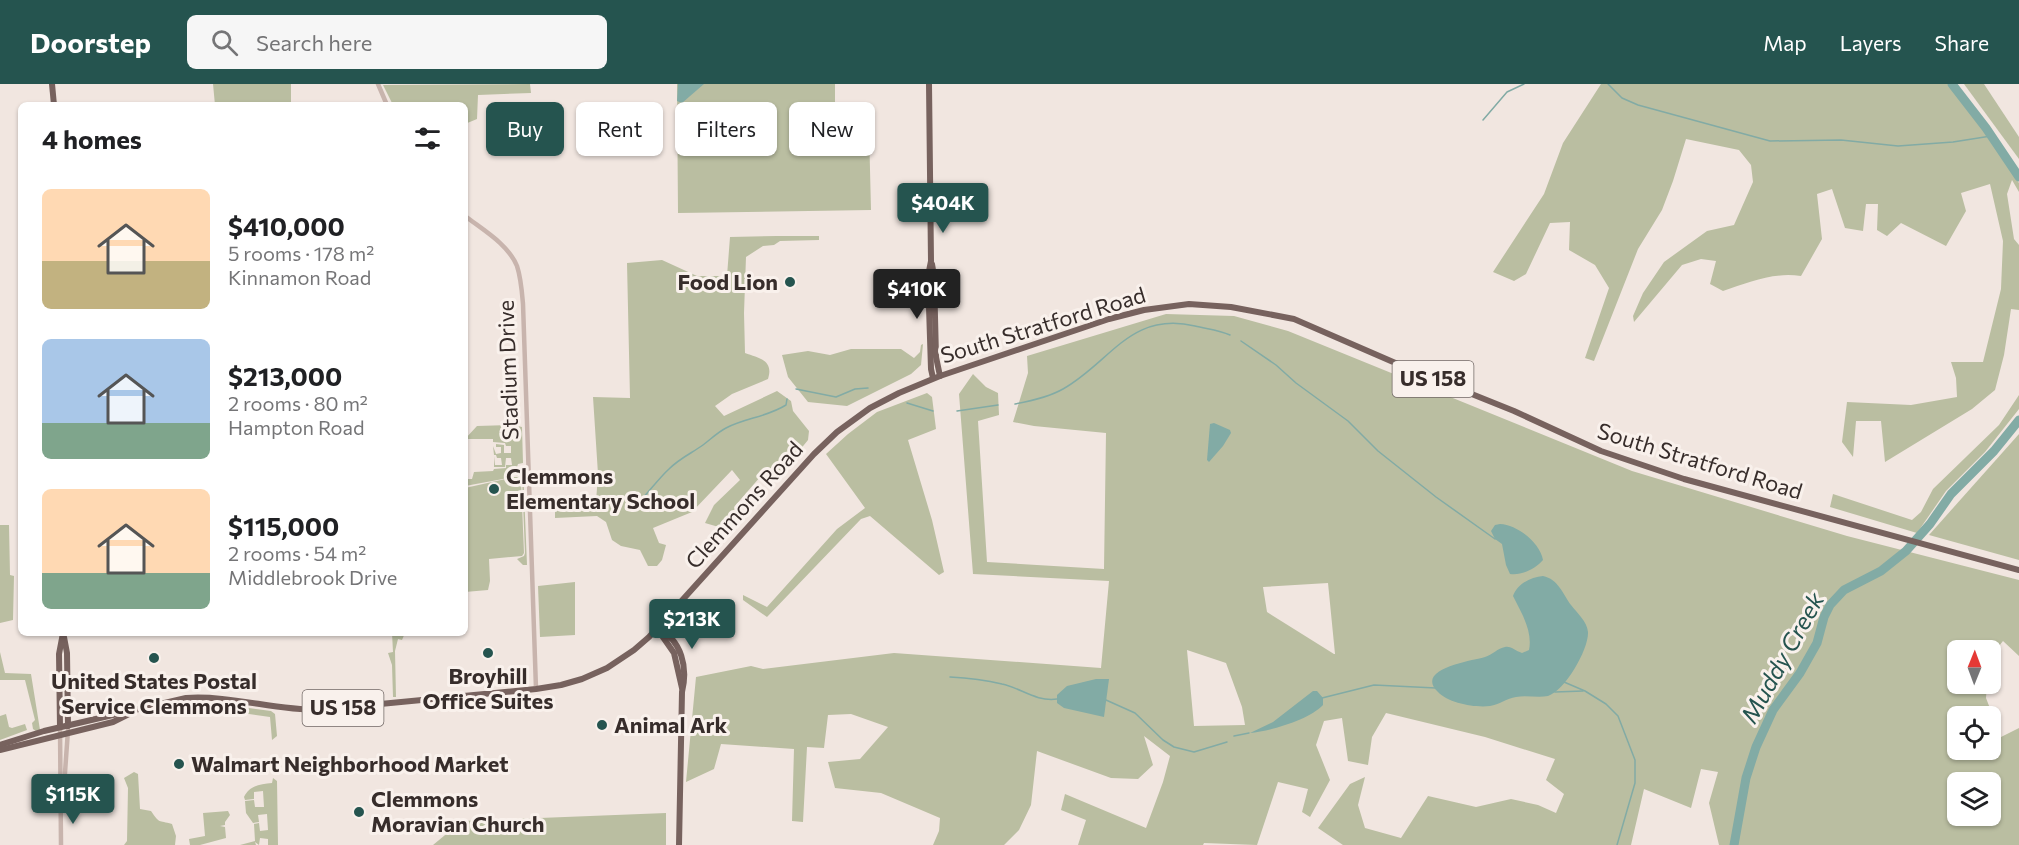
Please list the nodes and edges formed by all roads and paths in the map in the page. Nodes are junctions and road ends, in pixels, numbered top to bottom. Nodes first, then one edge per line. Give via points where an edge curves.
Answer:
1 (52, 84) edge
2 (378, 84) edge
3 (928, 84) edge
4 (54, 102) edge
5 (386, 102) edge
6 (468, 218) edge
7 (937, 377) junction
8 (2019, 570) edge
9 (657, 629) junction
10 (62, 636) edge
11 (64, 636) edge
12 (536, 689) junction
13 (68, 729) junction
14 (60, 730) junction
15 (0, 745) edge
16 (0, 750) edge
17 (62, 805) junction
18 (61, 845) edge
19 (679, 845) edge

1 - 4 main road
2 - 5 street
3 - 7 main road via 928,276 931,369
6 - 12 street, Stadium Drive via 512,256 520,278
7 - 8 main road, South Stratford Road / US 158 via 1144,310 1189,304 1250,310 1294,320 1601,451 1684,479
7 - 9 main road, Clemmons Road / US 158 via 877,404 825,443
9 - 12 main road, Clemmons Road / US 158 via 602,671
9 - 19 main road via 668,634 680,652 685,678
10 - 14 main road
11 - 13 main road
12 - 13 main road, Clemmons Road / US 158 via 318,710 192,698
13 - 14 main road, Clemmons Road / US 158
13 - 17 street
14 - 15 main road, Clemmons Road / US 158
14 - 16 main road, Clemmons Road / US 158
14 - 17 street
17 - 18 street

